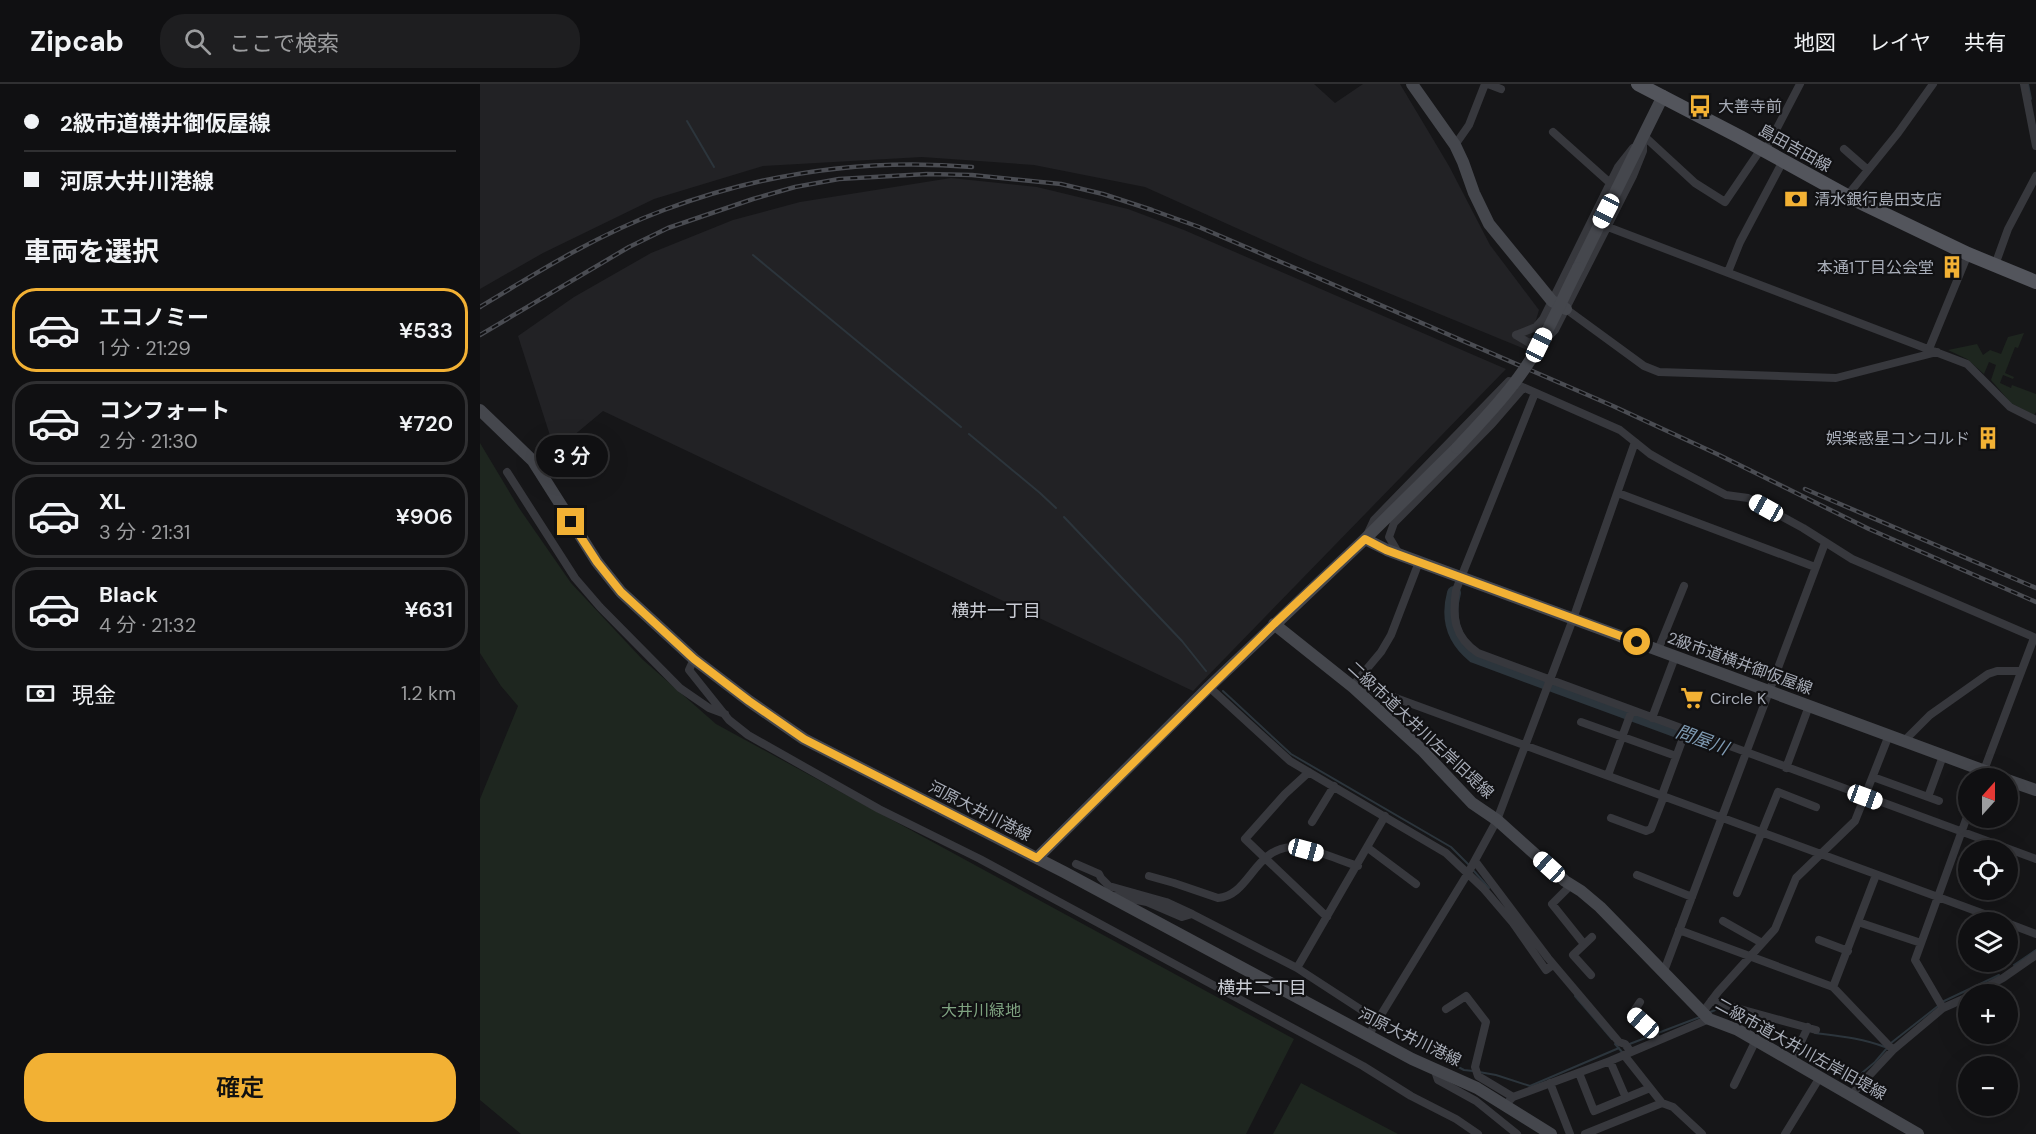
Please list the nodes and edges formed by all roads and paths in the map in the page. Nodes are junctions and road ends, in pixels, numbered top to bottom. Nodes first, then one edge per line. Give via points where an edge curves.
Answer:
1 (1412, 84) edge
2 (1486, 84) edge
3 (1638, 84) edge
4 (1800, 84) edge
5 (1933, 84) edge
6 (2024, 84) edge
7 (1501, 89) dead end
8 (1665, 90) edge
9 (1553, 132) dead end
10 (1644, 136) junction
11 (1455, 145) junction
12 (2036, 146) edge
13 (1844, 149) dead end
14 (1763, 150) junction
15 (1783, 161) junction
16 (1868, 170) junction
17 (2036, 176) edge
18 (1610, 183) junction
19 (1847, 196) junction
20 (1608, 227) junction
21 (1968, 254) junction
22 (1995, 265) junction
23 (1728, 272) junction
24 (2036, 282) edge
25 (1552, 301) junction
26 (1566, 309) junction
27 (1933, 350) junction
28 (1523, 388) junction
29 (1535, 393) junction
30 (480, 410) edge
31 (2036, 420) edge
32 (1635, 442) junction
33 (507, 472) dead end
34 (1618, 493) junction
35 (1365, 539) junction
36 (1825, 543) junction
37 (1399, 555) junction
38 (1419, 562) junction
39 (1815, 567) junction
40 (1461, 578) junction
41 (1684, 586) dead end
42 (1573, 619) junction
43 (1274, 624) junction
44 (2035, 638) edge
45 (1658, 650) junction
46 (1675, 657) junction
47 (694, 659) junction
48 (2021, 670) junction
49 (1550, 680) junction
50 (1354, 685) junction
51 (1209, 687) junction
52 (1768, 692) junction
53 (1809, 706) junction
54 (1632, 710) junction
55 (725, 715) junction
56 (1652, 718) junction
57 (1581, 722) dead end
58 (1686, 730) junction
59 (1889, 735) junction
60 (1622, 736) junction
61 (1904, 741) junction
62 (1525, 745) junction
63 (1746, 753) junction
64 (1676, 756) junction
65 (1943, 756) junction
66 (1786, 768) junction
67 (1968, 768) edge
68 (1985, 768) edge
69 (1309, 772) junction
70 (1608, 776) junction
71 (1873, 777) junction
72 (2018, 783) edge
73 (1334, 786) junction
74 (2036, 790) edge
75 (1663, 796) junction
76 (1865, 797) junction
77 (1928, 797) junction
78 (1939, 801) dead end
79 (1816, 807) dead end
80 (1385, 816) junction
81 (1722, 817) junction
82 (1611, 818) dead end
83 (1497, 820) junction
84 (1312, 822) dead end
85 (1963, 828) edge
86 (1761, 832) junction
87 (1961, 832) junction
88 (1368, 848) junction
89 (1821, 854) junction
90 (1037, 858) junction
91 (1264, 858) junction
92 (2036, 859) edge
93 (1475, 862) junction
94 (1076, 864) dead end
95 (1358, 866) junction
96 (1468, 873) junction
97 (1638, 875) dead end
98 (1876, 875) junction
99 (1149, 876) dead end
100 (1416, 884) dead end
101 (1571, 885) junction
102 (1737, 893) dead end
103 (1105, 894) junction
104 (1692, 897) junction
105 (1937, 898) junction
106 (1503, 905) junction
107 (1976, 912) edge
108 (1192, 914) junction
109 (1327, 917) junction
110 (1723, 921) dead end
111 (1858, 922) junction
112 (2018, 927) edge
113 (1679, 930) junction
114 (2036, 933) edge
115 (1592, 937) dead end
116 (1819, 940) dead end
117 (1762, 943) junction
118 (1921, 943) junction
119 (1584, 944) junction
120 (1848, 951) junction
121 (2036, 955) edge
122 (1749, 956) junction
123 (1297, 968) junction
124 (1664, 971) junction
125 (1591, 975) dead end
126 (1992, 984) edge
127 (1833, 987) junction
128 (1711, 1001) junction
129 (1958, 1001) edge
130 (1640, 1002) dead end
131 (1943, 1008) junction
132 (1446, 1009) dead end
133 (1706, 1016) junction
134 (1377, 1020) junction
135 (1368, 1036) junction
136 (1756, 1040) junction
137 (1658, 1041) junction
138 (1893, 1050) junction
139 (1627, 1054) junction
140 (1610, 1061) junction
141 (1792, 1061) junction
142 (1435, 1071) junction
143 (1579, 1073) junction
144 (1820, 1077) junction
145 (1550, 1083) junction
146 (1734, 1085) dead end
147 (1650, 1088) junction
148 (1851, 1095) junction
149 (1626, 1098) junction
150 (1509, 1101) junction
151 (1662, 1103) junction
152 (1478, 1134) edge
153 (1516, 1134) edge
154 (1551, 1134) edge
155 (1570, 1134) edge
156 (1585, 1134) edge
157 (1702, 1134) edge
158 (1785, 1134) edge
159 (1918, 1134) edge

1 - 11 street
2 - 7 street
2 - 11 street via 1469,125
3 - 8 main road, 島田吉田線
4 - 14 street
5 - 16 street
6 - 12 street
8 - 10 street
8 - 14 main road, 島田吉田線
9 - 18 street
10 - 14 street via 1695,183 1725,202
10 - 18 street
10 - 20 street via 1643,151
10 - 35 street, bridge via 1539,345 1519,377 1457,448
11 - 25 street via 1489,224
13 - 16 street
14 - 15 main road, 島田吉田線
15 - 19 main road, 島田吉田線
15 - 23 street
16 - 19 street
17 - 22 street via 2008,229
18 - 25 street
19 - 21 main road, 島田吉田線
20 - 23 street
20 - 26 street
21 - 22 main road, 島田吉田線
21 - 27 street
22 - 24 main road, 島田吉田線
23 - 27 street
25 - 26 street
25 - 26 street via 1536,327 1516,335 1529,343 1550,335
26 - 27 street via 1644,366 1659,372 1836,378
27 - 31 street via 1967,364 2010,407
28 - 29 street
28 - 35 street via 1509,381 1374,520
28 - 37 street via 1394,523 1389,537
29 - 32 street via 1620,430
29 - 40 street
30 - 47 street, 河原大井川港線 via 533,461 597,562 621,592
32 - 34 street
32 - 36 street via 1671,466 1726,495 1748,498
33 - 55 street via 575,578 600,607 680,688
34 - 39 street
34 - 42 street
35 - 37 street, 2級市道横井御仮屋線
35 - 43 street
36 - 39 street
36 - 44 street via 1851,559
37 - 38 street, 2級市道横井御仮屋線
38 - 40 street, 2級市道横井御仮屋線
38 - 50 street via 1391,634
39 - 52 street
40 - 42 street, 2級市道横井御仮屋線
40 - 49 street via 1454,618 1462,640 1478,653
41 - 45 street
42 - 45 street, 2級市道横井御仮屋線
42 - 49 street
43 - 50 street, 二級市道大井川左岸旧堤線
43 - 51 street
44 - 48 street
45 - 46 street, 2級市道横井御仮屋線
46 - 52 street, 2級市道横井御仮屋線
46 - 56 street
47 - 55 street via 689,670
47 - 90 street, 河原大井川港線 via 804,739
48 - 61 street via 1988,674 1930,715
48 - 68 street
49 - 54 street
49 - 62 street
50 - 62 street
50 - 83 street, 二級市道大井川左岸旧堤線 via 1472,803
51 - 69 street via 1290,761
51 - 90 street
52 - 53 street, 2級市道横井御仮屋線
52 - 63 street
53 - 59 street, 2級市道横井御仮屋線
53 - 66 street
54 - 56 street
54 - 60 street
55 - 152 street via 748,735 851,793 1363,1066
56 - 58 street
57 - 60 street
58 - 63 street
58 - 64 street
59 - 61 street, 2級市道横井御仮屋線
59 - 71 street
60 - 64 street
60 - 70 street
61 - 65 street, 2級市道横井御仮屋線
62 - 70 street
62 - 83 street
63 - 66 street
63 - 81 street
64 - 75 street
65 - 67 street, 2級市道横井御仮屋線
65 - 77 street
66 - 76 street
69 - 73 street
69 - 91 street via 1245,839
70 - 75 street
71 - 76 street
71 - 77 street
72 - 74 street, 2級市道横井御仮屋線
73 - 80 street
73 - 84 street
75 - 81 street
75 - 82 street via 1652,829 1646,831
76 - 87 street
76 - 89 street via 1855,821
77 - 78 street
79 - 86 street via 1778,792
80 - 88 street
80 - 96 street via 1446,853
81 - 86 street
81 - 104 street
83 - 93 street
83 - 101 street, 二級市道大井川左岸旧堤線
85 - 87 street
86 - 89 street
86 - 102 street
87 - 92 street
87 - 105 street
88 - 95 street
88 - 100 street
89 - 98 street
89 - 117 street via 1796,878 1775,929
90 - 103 street, 河原大井川港線
91 - 95 street via 1271,852 1294,847
91 - 99 street via 1238,889 1225,898
91 - 109 street
93 - 96 street
93 - 106 street
94 - 108 street via 1099,874 1109,886
95 - 109 street
96 - 106 street
96 - 134 street
97 - 104 street
98 - 105 street
98 - 111 street
101 - 119 street via 1552,904
101 - 124 street, 二級市道大井川左岸旧堤線 via 1600,907
103 - 108 street via 1147,902 1182,917
103 - 135 street, 河原大井川港線
104 - 113 street
105 - 107 street
105 - 118 street
106 - 139 street via 1550,967 1625,1044
108 - 123 street
109 - 123 street
110 - 117 street
111 - 118 street
111 - 120 street
112 - 114 street
113 - 122 street
113 - 124 street
115 - 119 street
116 - 120 street
117 - 122 street
118 - 131 street via 1915,960
119 - 125 street via 1573,955
120 - 127 street
121 - 126 street
122 - 127 street
122 - 128 street
123 - 134 street
124 - 133 street, 二級市道大井川左岸旧堤線
127 - 138 street
128 - 133 street
128 - 141 street via 1812,1028
129 - 131 street
130 - 137 street via 1632,1014
131 - 138 street
132 - 150 street via 1466,996 1486,1022 1475,1067 1478,1076
133 - 136 street, 二級市道大井川左岸旧堤線
133 - 137 street
134 - 135 street
135 - 142 street, 河原大井川港線
136 - 141 street, 二級市道大井川左岸旧堤線
136 - 146 street
137 - 139 street
138 - 148 street
139 - 140 street
139 - 147 street
140 - 143 street
140 - 149 street
141 - 144 street, 二級市道大井川左岸旧堤線
142 - 150 street, 河原大井川港線
142 - 153 street via 1438,1080 1476,1101
143 - 145 street
143 - 149 street via 1594,1111
144 - 148 street, 二級市道大井川左岸旧堤線
144 - 158 street
145 - 150 street
145 - 155 street
147 - 149 street
147 - 151 street
148 - 159 street, 二級市道大井川左岸旧堤線
150 - 154 street, 河原大井川港線
151 - 156 street
151 - 157 street

